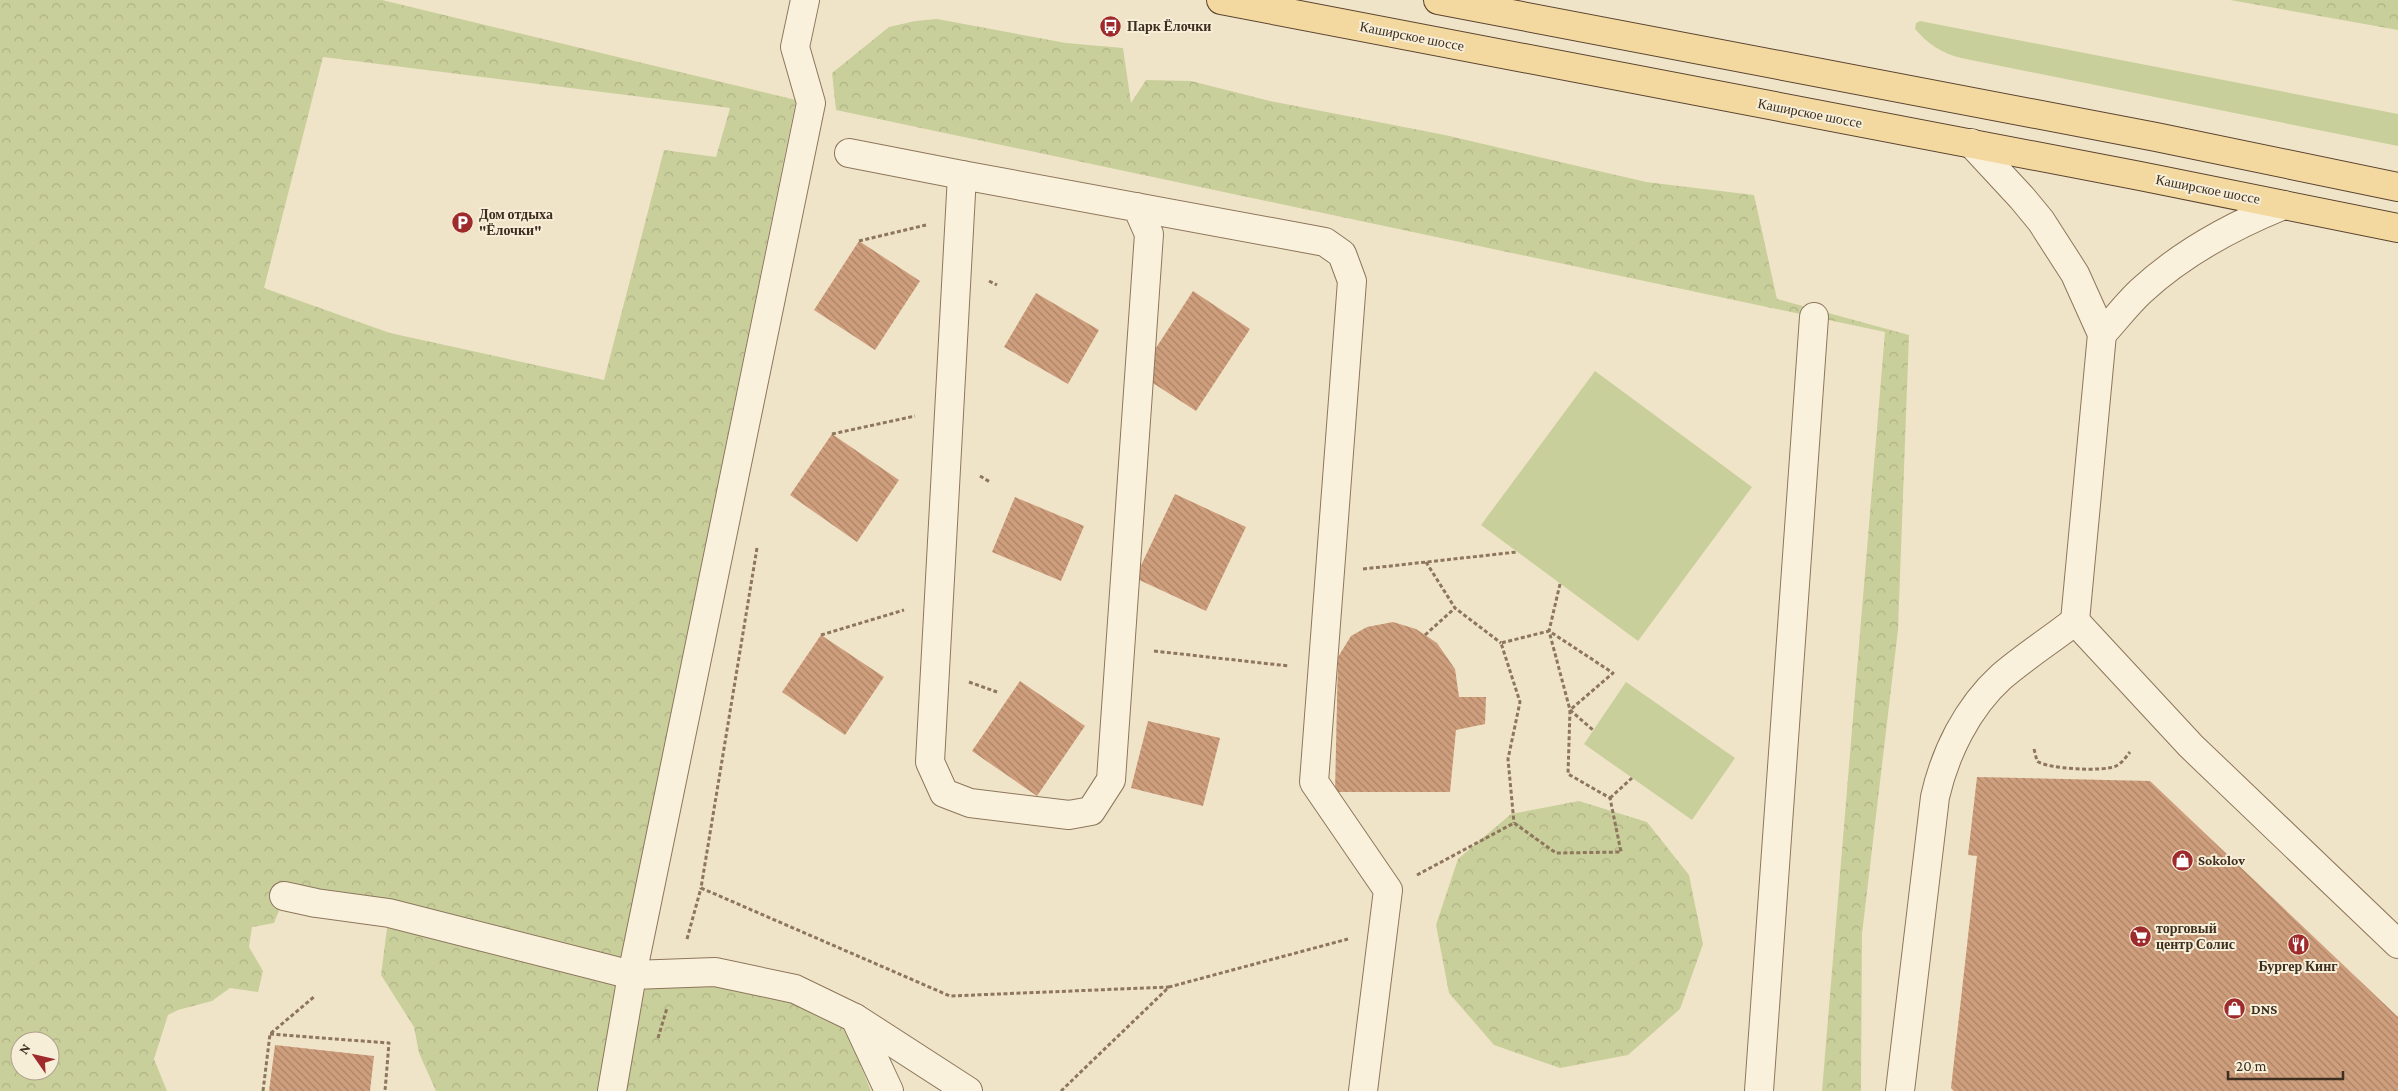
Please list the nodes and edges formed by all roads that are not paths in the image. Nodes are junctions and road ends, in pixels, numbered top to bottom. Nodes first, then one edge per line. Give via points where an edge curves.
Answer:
1 (805, 0) edge
2 (1222, 0) edge
3 (1438, 0) edge
4 (1971, 143) junction
5 (849, 153) dead end
6 (962, 174) junction
7 (2398, 186) edge
8 (2284, 205) junction
9 (1137, 207) junction
10 (2398, 228) edge
11 (1814, 318) dead end
12 (2102, 334) junction
13 (2076, 621) junction
14 (284, 896) dead end
15 (2398, 944) edge
16 (632, 975) junction
17 (855, 1018) junction
18 (612, 1091) edge
19 (889, 1091) edge
20 (968, 1091) edge
21 (1364, 1091) edge
22 (1759, 1091) edge
23 (1900, 1091) edge

1 - 16 lane via 795,48 811,104
2 - 4 main road, Каширское шоссе
3 - 7 main road
4 - 8 main road, Каширское шоссе
4 - 12 lane via 2041,220 2075,274
5 - 6 lane
6 - 9 lane
6 - 9 lane via 930,762 944,793 970,803 1069,815 1091,811 1111,780 1149,234
8 - 10 main road, Каширское шоссе
8 - 12 lane via 2258,215 2193,250 2139,293
9 - 21 lane via 1325,242 1342,254 1352,281 1314,782 1388,890
11 - 22 lane
12 - 13 lane
13 - 15 lane via 2191,746
13 - 23 lane via 1988,691 1961,729 1946,761 1935,797
14 - 16 lane via 389,913
16 - 17 lane via 714,972 795,989
16 - 18 lane
17 - 19 lane
17 - 20 lane

